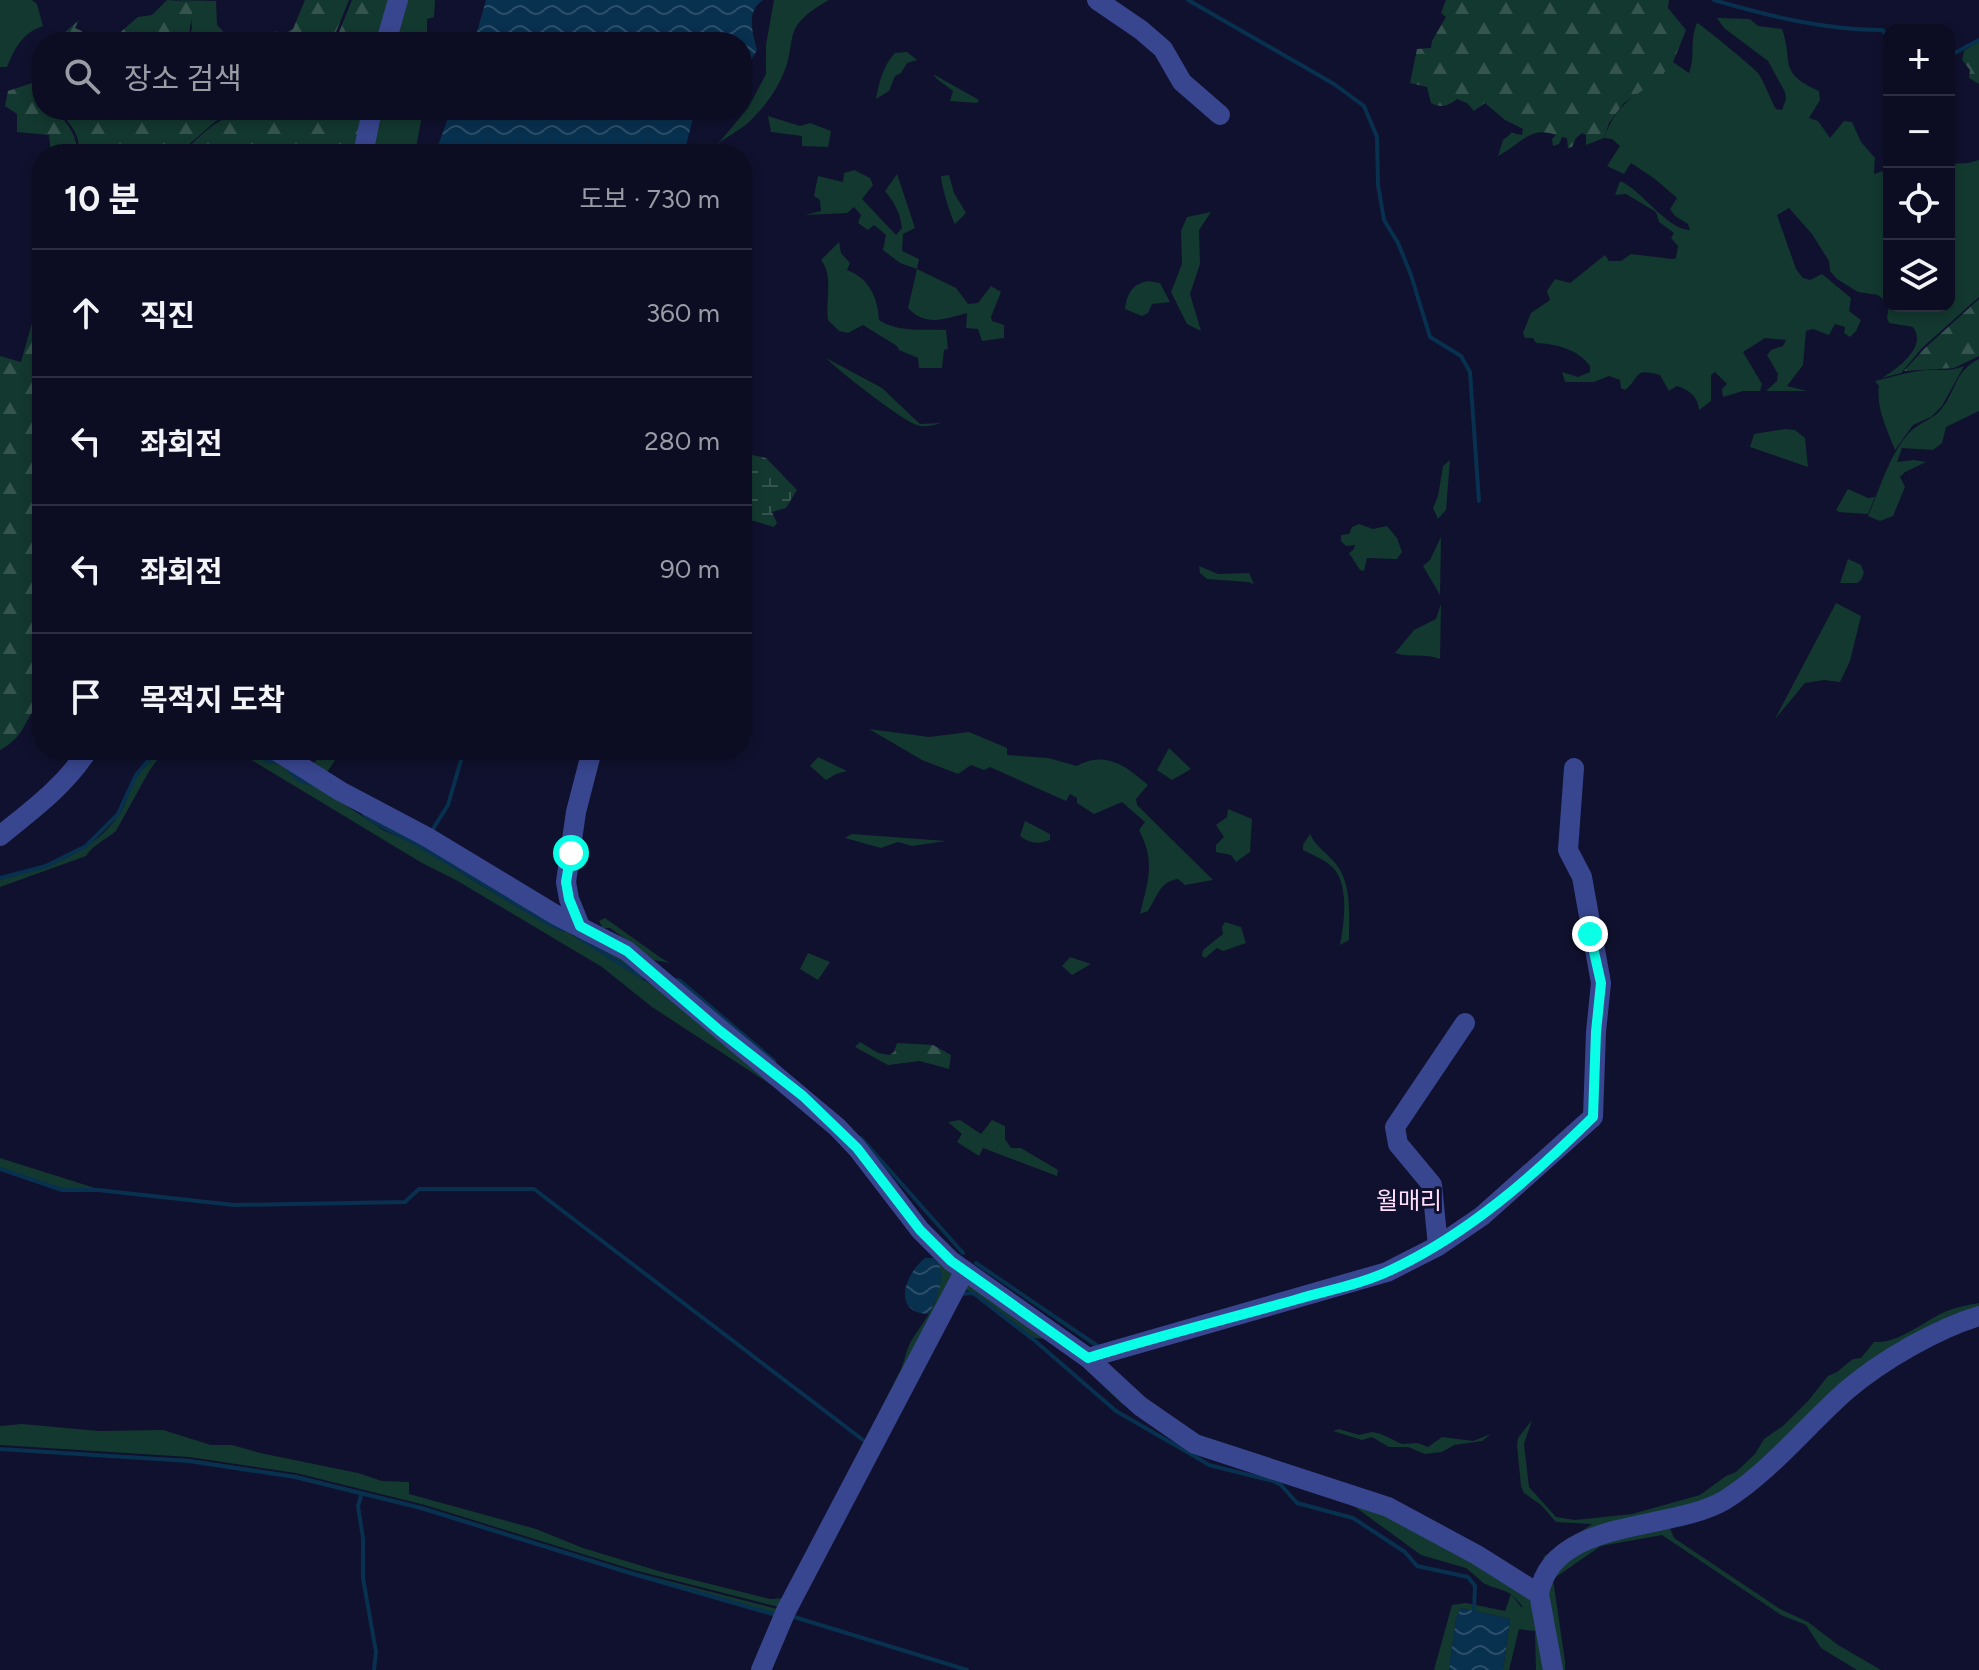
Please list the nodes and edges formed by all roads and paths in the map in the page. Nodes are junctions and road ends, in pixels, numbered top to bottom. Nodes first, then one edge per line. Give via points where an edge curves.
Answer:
1 (398, 0) edge
2 (1097, 0) edge
3 (389, 32) edge
4 (1220, 115) dead end
5 (370, 120) edge
6 (365, 144) edge
7 (82, 760) edge
8 (292, 760) edge
9 (589, 760) edge
10 (1574, 768) dead end
11 (0, 836) edge
12 (580, 926) junction
13 (1465, 1023) dead end
14 (1438, 1246) junction
15 (964, 1272) junction
16 (1979, 1316) edge
17 (1088, 1358) junction
18 (1539, 1594) junction
19 (761, 1670) edge
20 (1553, 1670) edge

1 - 3 street
2 - 4 street via 1163,49 1182,82
5 - 6 street
7 - 11 street via 55,791
8 - 12 street
9 - 12 street via 566,882
10 - 14 street via 1568,850 1582,877 1601,983 1593,1117 1482,1216
12 - 15 street via 627,951 814,1106 857,1148 920,1230
13 - 14 street via 1395,1127 1398,1144 1432,1185
14 - 17 street via 1359,1281
15 - 17 street
15 - 19 street via 786,1611
16 - 18 street via 1913,1345 1849,1389 1761,1473 1722,1502 1612,1531 1565,1553 1553,1562
17 - 18 street via 1140,1406 1195,1444 1388,1507
18 - 20 street

